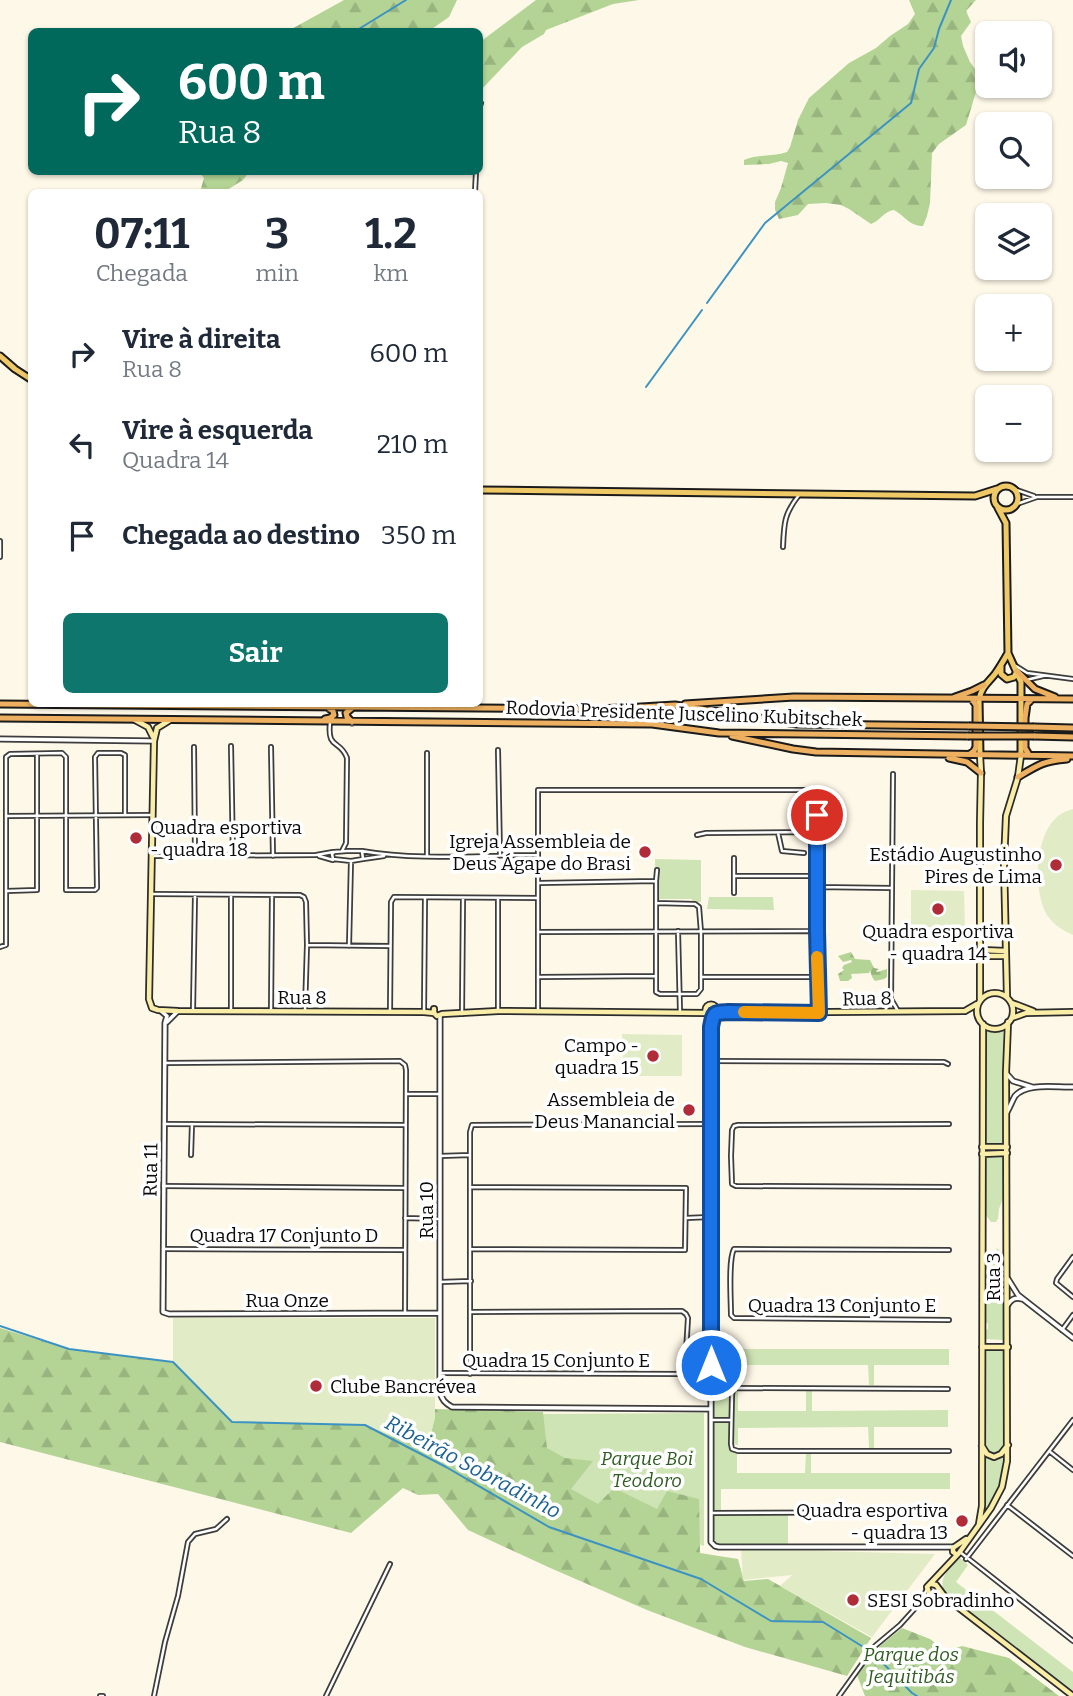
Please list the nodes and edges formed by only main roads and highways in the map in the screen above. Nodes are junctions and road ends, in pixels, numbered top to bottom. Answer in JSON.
{"nodes":[{"id":1,"x":0,"y":356,"type":"edge"},
{"id":2,"x":28,"y":377,"type":"edge"},
{"id":3,"x":998,"y":489,"type":"junction"},
{"id":4,"x":483,"y":490,"type":"edge"},
{"id":5,"x":975,"y":496,"type":"junction"},
{"id":6,"x":1014,"y":506,"type":"junction"},
{"id":7,"x":997,"y":507,"type":"junction"},
{"id":8,"x":1006,"y":523,"type":"junction"},
{"id":9,"x":1009,"y":653,"type":"junction"},
{"id":10,"x":1000,"y":666,"type":"junction"},
{"id":11,"x":1017,"y":671,"type":"junction"},
{"id":12,"x":1023,"y":681,"type":"junction"},
{"id":13,"x":984,"y":685,"type":"junction"},
{"id":14,"x":948,"y":699,"type":"junction"},
{"id":15,"x":971,"y":699,"type":"junction"},
{"id":16,"x":979,"y":699,"type":"junction"},
{"id":17,"x":987,"y":699,"type":"junction"},
{"id":18,"x":1021,"y":699,"type":"junction"},
{"id":19,"x":1032,"y":699,"type":"junction"},
{"id":20,"x":1071,"y":699,"type":"edge"},
{"id":21,"x":1,"y":703,"type":"edge"},
{"id":22,"x":28,"y":703,"type":"edge"},
{"id":23,"x":675,"y":705,"type":"junction"},
{"id":24,"x":979,"y":706,"type":"junction"},
{"id":25,"x":328,"y":707,"type":"edge"},
{"id":26,"x":353,"y":707,"type":"joint"},
{"id":27,"x":0,"y":718,"type":"edge"},
{"id":28,"x":134,"y":720,"type":"junction"},
{"id":29,"x":170,"y":720,"type":"junction"},
{"id":30,"x":318,"y":720,"type":"junction"},
{"id":31,"x":352,"y":722,"type":"junction"},
{"id":32,"x":1073,"y":728,"type":"edge"},
{"id":33,"x":719,"y":733,"type":"junction"},
{"id":34,"x":1073,"y":737,"type":"edge"},
{"id":35,"x":153,"y":741,"type":"junction"},
{"id":36,"x":907,"y":754,"type":"junction"},
{"id":37,"x":970,"y":754,"type":"junction"},
{"id":38,"x":979,"y":755,"type":"junction"},
{"id":39,"x":1021,"y":755,"type":"junction"},
{"id":40,"x":1030,"y":755,"type":"junction"},
{"id":41,"x":1073,"y":757,"type":"edge"},
{"id":42,"x":981,"y":773,"type":"junction"},
{"id":43,"x":1018,"y":777,"type":"junction"},
{"id":44,"x":981,"y":953,"type":"junction"},
{"id":45,"x":1006,"y":954,"type":"junction"},
{"id":46,"x":1007,"y":997,"type":"junction"},
{"id":47,"x":979,"y":1002,"type":"junction"},
{"id":48,"x":1011,"y":1003,"type":"junction"},
{"id":49,"x":965,"y":1010,"type":"junction"},
{"id":50,"x":1038,"y":1012,"type":"junction"},
{"id":51,"x":1073,"y":1012,"type":"edge"},
{"id":52,"x":978,"y":1019,"type":"junction"},
{"id":53,"x":1010,"y":1020,"type":"junction"},
{"id":54,"x":983,"y":1024,"type":"junction"},
{"id":55,"x":982,"y":1147,"type":"junction"},
{"id":56,"x":1007,"y":1150,"type":"junction"},
{"id":57,"x":982,"y":1154,"type":"junction"},
{"id":58,"x":1008,"y":1347,"type":"junction"},
{"id":59,"x":982,"y":1348,"type":"junction"},
{"id":60,"x":982,"y":1445,"type":"junction"},
{"id":61,"x":1008,"y":1445,"type":"junction"},
{"id":62,"x":982,"y":1506,"type":"junction"},
{"id":63,"x":991,"y":1508,"type":"junction"},
{"id":64,"x":979,"y":1526,"type":"junction"},
{"id":65,"x":932,"y":1587,"type":"junction"},
{"id":66,"x":945,"y":1597,"type":"junction"},
{"id":67,"x":1073,"y":1696,"type":"edge"}],
"edges":[{"from":1,"to":2,"type":"main road"},
{"from":3,"to":5,"type":"main road"},
{"from":3,"to":6,"type":"main road"},
{"from":3,"to":7,"type":"main road"},
{"from":4,"to":5,"type":"main road"},
{"from":5,"to":7,"type":"main road"},
{"from":6,"to":7,"type":"main road"},
{"from":6,"to":8,"type":"main road"},
{"from":7,"to":8,"type":"main road"},
{"from":8,"to":9,"type":"main road"},
{"from":9,"to":10,"type":"main road"},
{"from":9,"to":11,"type":"main road"},
{"from":10,"to":11,"type":"main road"},
{"from":10,"to":13,"type":"main road"},
{"from":11,"to":12,"type":"highway"},
{"from":12,"to":18,"type":"main road"},
{"from":12,"to":20,"type":"highway"},
{"from":13,"to":14,"type":"highway"},
{"from":13,"to":16,"type":"main road"},
{"from":14,"to":15,"type":"highway"},
{"from":14,"to":23,"type":"highway"},
{"from":15,"to":16,"type":"highway"},
{"from":15,"to":37,"type":"highway"},
{"from":16,"to":17,"type":"highway"},
{"from":16,"to":24,"type":"main road"},
{"from":17,"to":18,"type":"highway"},
{"from":17,"to":24,"type":"highway"},
{"from":18,"to":19,"type":"highway"},
{"from":18,"to":39,"type":"main road"},
{"from":19,"to":20,"type":"highway"},
{"from":19,"to":40,"type":"highway"},
{"from":21,"to":22,"type":"highway","name":"Rodovia Presidente Juscelino Kubitschek"},
{"from":23,"to":26,"type":"highway","name":"Rodovia Presidente Juscelino Kubitschek"},
{"from":23,"to":32,"type":"highway","name":"Rodovia Presidente Juscelino Kubitschek","bridge":true},
{"from":24,"to":38,"type":"main road"},
{"from":25,"to":30,"type":"highway"},
{"from":26,"to":31,"type":"highway"},
{"from":27,"to":28,"type":"highway","name":"Rodovia Presidente Juscelino Kubitschek"},
{"from":28,"to":29,"type":"highway","name":"Rodovia Presidente Juscelino Kubitschek"},
{"from":28,"to":35,"type":"main road"},
{"from":29,"to":30,"type":"highway","name":"Rodovia Presidente Juscelino Kubitschek"},
{"from":29,"to":35,"type":"main road"},
{"from":30,"to":31,"type":"highway","name":"Rodovia Presidente Juscelino Kubitschek"},
{"from":31,"to":33,"type":"highway","name":"Rodovia Presidente Juscelino Kubitschek"},
{"from":33,"to":34,"type":"highway","name":"Rodovia Presidente Juscelino Kubitschek","bridge":true},
{"from":33,"to":36,"type":"highway"},
{"from":35,"to":49,"type":"main road","name":"Rua 8"},
{"from":36,"to":37,"type":"highway"},
{"from":36,"to":42,"type":"highway"},
{"from":37,"to":38,"type":"highway"},
{"from":38,"to":39,"type":"highway"},
{"from":38,"to":42,"type":"main road"},
{"from":39,"to":40,"type":"highway"},
{"from":39,"to":43,"type":"main road"},
{"from":40,"to":41,"type":"highway"},
{"from":41,"to":43,"type":"highway"},
{"from":42,"to":44,"type":"main road"},
{"from":43,"to":45,"type":"main road"},
{"from":44,"to":45,"type":"main road"},
{"from":44,"to":47,"type":"main road"},
{"from":45,"to":46,"type":"main road"},
{"from":46,"to":47,"type":"main road"},
{"from":46,"to":48,"type":"main road"},
{"from":47,"to":49,"type":"main road","name":"Rua 8"},
{"from":47,"to":52,"type":"main road"},
{"from":48,"to":50,"type":"main road"},
{"from":48,"to":53,"type":"main road"},
{"from":49,"to":52,"type":"main road"},
{"from":50,"to":51,"type":"main road"},
{"from":50,"to":53,"type":"main road"},
{"from":52,"to":54,"type":"main road"},
{"from":53,"to":54,"type":"main road"},
{"from":53,"to":56,"type":"main road","name":"Rua 3"},
{"from":54,"to":55,"type":"main road","name":"Rua 3"},
{"from":55,"to":56,"type":"main road"},
{"from":55,"to":57,"type":"main road","name":"Rua 3"},
{"from":56,"to":57,"type":"main road"},
{"from":56,"to":58,"type":"main road","name":"Rua 3"},
{"from":57,"to":59,"type":"main road","name":"Rua 3"},
{"from":58,"to":59,"type":"main road"},
{"from":58,"to":61,"type":"main road","name":"Rua 3"},
{"from":59,"to":60,"type":"main road","name":"Rua 3"},
{"from":60,"to":61,"type":"main road"},
{"from":60,"to":62,"type":"main road","name":"Rua 3"},
{"from":61,"to":63,"type":"main road","name":"Rua 3"},
{"from":62,"to":63,"type":"main road"},
{"from":62,"to":64,"type":"main road","name":"Rua 3"},
{"from":63,"to":64,"type":"main road","name":"Rua 3"},
{"from":64,"to":65,"type":"main road","name":"Rua 3"},
{"from":65,"to":66,"type":"main road"},
{"from":65,"to":66,"type":"main road"},
{"from":66,"to":67,"type":"main road"}]}
